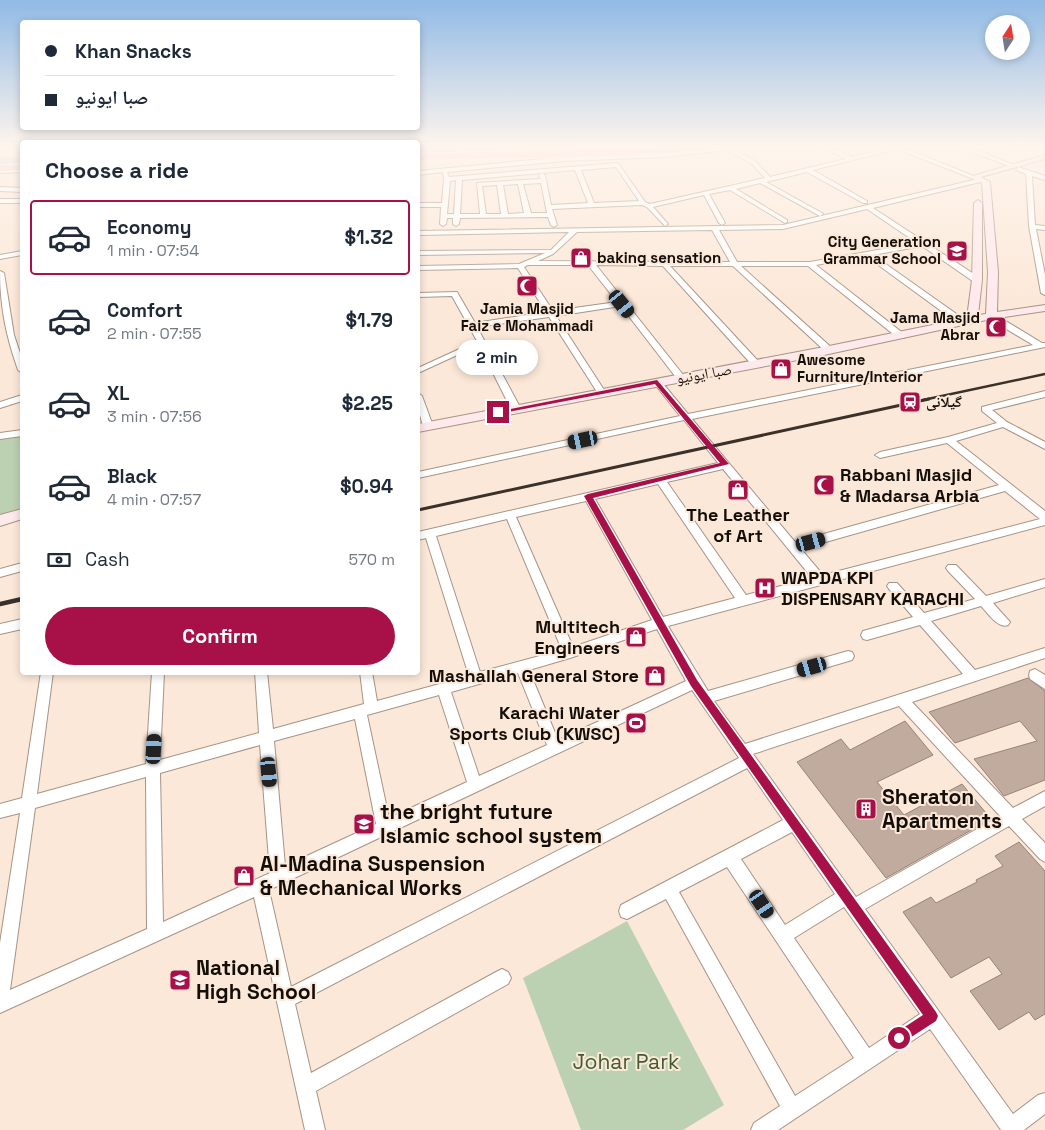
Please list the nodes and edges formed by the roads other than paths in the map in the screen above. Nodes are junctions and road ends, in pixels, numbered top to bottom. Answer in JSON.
{"nodes":[{"id":1,"x":446,"y":200,"type":"edge"},
{"id":2,"x":458,"y":200,"type":"edge"},
{"id":3,"x":481,"y":200,"type":"edge"},
{"id":4,"x":503,"y":200,"type":"edge"},
{"id":5,"x":524,"y":200,"type":"edge"},
{"id":6,"x":548,"y":200,"type":"edge"},
{"id":7,"x":590,"y":200,"type":"edge"},
{"id":8,"x":642,"y":200,"type":"edge"},
{"id":9,"x":669,"y":200,"type":"edge"},
{"id":10,"x":708,"y":200,"type":"edge"},
{"id":11,"x":750,"y":200,"type":"edge"},
{"id":12,"x":794,"y":200,"type":"edge"},
{"id":13,"x":858,"y":200,"type":"edge"},
{"id":14,"x":890,"y":200,"type":"edge"},
{"id":15,"x":983,"y":200,"type":"edge"},
{"id":16,"x":984,"y":200,"type":"edge"},
{"id":17,"x":1030,"y":200,"type":"edge"},
{"id":18,"x":0,"y":201,"type":"edge"},
{"id":19,"x":20,"y":201,"type":"edge"},
{"id":20,"x":446,"y":205,"type":"junction"},
{"id":21,"x":592,"y":205,"type":"junction"},
{"id":22,"x":646,"y":205,"type":"junction"},
{"id":23,"x":867,"y":205,"type":"junction"},
{"id":24,"x":420,"y":206,"type":"edge"},
{"id":25,"x":549,"y":207,"type":"junction"},
{"id":26,"x":820,"y":214,"type":"junction"},
{"id":27,"x":445,"y":216,"type":"junction"},
{"id":28,"x":457,"y":216,"type":"junction"},
{"id":29,"x":483,"y":216,"type":"junction"},
{"id":30,"x":505,"y":216,"type":"junction"},
{"id":31,"x":528,"y":216,"type":"junction"},
{"id":32,"x":551,"y":216,"type":"junction"},
{"id":33,"x":785,"y":221,"type":"junction"},
{"id":34,"x":665,"y":224,"type":"junction"},
{"id":35,"x":554,"y":225,"type":"junction"},
{"id":36,"x":719,"y":226,"type":"junction"},
{"id":37,"x":1032,"y":226,"type":"junction"},
{"id":38,"x":420,"y":227,"type":"edge"},
{"id":39,"x":1045,"y":228,"type":"edge"},
{"id":40,"x":442,"y":230,"type":"junction"},
{"id":41,"x":456,"y":230,"type":"junction"},
{"id":42,"x":576,"y":230,"type":"junction"},
{"id":43,"x":420,"y":233,"type":"edge"},
{"id":44,"x":923,"y":244,"type":"junction"},
{"id":45,"x":20,"y":247,"type":"edge"},
{"id":46,"x":0,"y":250,"type":"edge"},
{"id":47,"x":554,"y":251,"type":"junction"},
{"id":48,"x":20,"y":253,"type":"edge"},
{"id":49,"x":420,"y":253,"type":"edge"},
{"id":50,"x":867,"y":254,"type":"junction"},
{"id":51,"x":0,"y":256,"type":"edge"},
{"id":52,"x":524,"y":264,"type":"junction"},
{"id":53,"x":591,"y":264,"type":"junction"},
{"id":54,"x":735,"y":264,"type":"junction"},
{"id":55,"x":810,"y":264,"type":"junction"},
{"id":56,"x":666,"y":265,"type":"junction"},
{"id":57,"x":420,"y":268,"type":"edge"},
{"id":58,"x":0,"y":273,"type":"edge"},
{"id":59,"x":977,"y":280,"type":"junction"},
{"id":60,"x":1045,"y":293,"type":"edge"},
{"id":61,"x":420,"y":295,"type":"edge"},
{"id":62,"x":622,"y":304,"type":"junction"},
{"id":63,"x":1045,"y":308,"type":"edge"},
{"id":64,"x":550,"y":315,"type":"junction"},
{"id":65,"x":991,"y":316,"type":"junction"},
{"id":66,"x":967,"y":321,"type":"junction"},
{"id":67,"x":474,"y":325,"type":"junction"},
{"id":68,"x":901,"y":336,"type":"junction"},
{"id":69,"x":480,"y":342,"type":"junction"},
{"id":70,"x":1043,"y":345,"type":"edge"},
{"id":71,"x":829,"y":350,"type":"junction"},
{"id":72,"x":20,"y":364,"type":"edge"},
{"id":73,"x":756,"y":364,"type":"junction"},
{"id":74,"x":420,"y":370,"type":"edge"},
{"id":75,"x":681,"y":378,"type":"junction"},
{"id":76,"x":657,"y":382,"type":"junction"},
{"id":77,"x":602,"y":393,"type":"junction"},
{"id":78,"x":1045,"y":394,"type":"edge"},
{"id":79,"x":20,"y":399,"type":"edge"},
{"id":80,"x":0,"y":405,"type":"edge"},
{"id":81,"x":420,"y":408,"type":"edge"},
{"id":82,"x":516,"y":409,"type":"junction"},
{"id":83,"x":687,"y":418,"type":"junction"},
{"id":84,"x":1004,"y":424,"type":"junction"},
{"id":85,"x":423,"y":427,"type":"edge"},
{"id":86,"x":20,"y":433,"type":"edge"},
{"id":87,"x":0,"y":436,"type":"edge"},
{"id":88,"x":949,"y":440,"type":"junction"},
{"id":89,"x":1045,"y":446,"type":"edge"},
{"id":90,"x":880,"y":455,"type":"dead end"},
{"id":91,"x":725,"y":464,"type":"junction"},
{"id":92,"x":420,"y":475,"type":"edge"},
{"id":93,"x":661,"y":480,"type":"junction"},
{"id":94,"x":1006,"y":487,"type":"junction"},
{"id":95,"x":588,"y":496,"type":"junction"},
{"id":96,"x":20,"y":515,"type":"edge"},
{"id":97,"x":510,"y":515,"type":"junction"},
{"id":98,"x":1045,"y":519,"type":"edge"},
{"id":99,"x":0,"y":521,"type":"edge"},
{"id":100,"x":424,"y":535,"type":"edge"},
{"id":101,"x":793,"y":547,"type":"junction"},
{"id":102,"x":20,"y":568,"type":"edge"},
{"id":103,"x":952,"y":568,"type":"dead end"},
{"id":104,"x":0,"y":573,"type":"edge"},
{"id":105,"x":820,"y":580,"type":"junction"},
{"id":106,"x":1045,"y":583,"type":"edge"},
{"id":107,"x":893,"y":586,"type":"dead end"},
{"id":108,"x":744,"y":601,"type":"junction"},
{"id":109,"x":983,"y":601,"type":"junction"},
{"id":110,"x":922,"y":619,"type":"junction"},
{"id":111,"x":1004,"y":622,"type":"dead end"},
{"id":112,"x":659,"y":623,"type":"junction"},
{"id":113,"x":20,"y":624,"type":"edge"},
{"id":114,"x":0,"y":629,"type":"edge"},
{"id":115,"x":867,"y":635,"type":"dead end"},
{"id":116,"x":570,"y":653,"type":"junction"},
{"id":117,"x":1045,"y":653,"type":"edge"},
{"id":118,"x":848,"y":656,"type":"dead end"},
{"id":119,"x":521,"y":666,"type":"junction"},
{"id":120,"x":47,"y":675,"type":"edge"},
{"id":121,"x":158,"y":675,"type":"edge"},
{"id":122,"x":261,"y":675,"type":"edge"},
{"id":123,"x":366,"y":675,"type":"edge"},
{"id":124,"x":972,"y":676,"type":"junction"},
{"id":125,"x":476,"y":679,"type":"junction"},
{"id":126,"x":694,"y":683,"type":"junction"},
{"id":127,"x":443,"y":688,"type":"junction"},
{"id":128,"x":705,"y":698,"type":"junction"},
{"id":129,"x":901,"y":699,"type":"junction"},
{"id":130,"x":366,"y":710,"type":"junction"},
{"id":131,"x":266,"y":737,"type":"junction"},
{"id":132,"x":555,"y":748,"type":"junction"},
{"id":133,"x":746,"y":756,"type":"junction"},
{"id":134,"x":153,"y":769,"type":"junction"},
{"id":135,"x":475,"y":786,"type":"junction"},
{"id":136,"x":1045,"y":798,"type":"edge"},
{"id":137,"x":28,"y":803,"type":"junction"},
{"id":138,"x":0,"y":811,"type":"edge"},
{"id":139,"x":1011,"y":818,"type":"junction"},
{"id":140,"x":794,"y":823,"type":"junction"},
{"id":141,"x":384,"y":828,"type":"junction"},
{"id":142,"x":1045,"y":854,"type":"edge"},
{"id":143,"x":730,"y":857,"type":"junction"},
{"id":144,"x":278,"y":877,"type":"junction"},
{"id":145,"x":260,"y":886,"type":"junction"},
{"id":146,"x":669,"y":889,"type":"junction"},
{"id":147,"x":850,"y":902,"type":"junction"},
{"id":148,"x":627,"y":911,"type":"dead end"},
{"id":149,"x":155,"y":934,"type":"junction"},
{"id":150,"x":783,"y":935,"type":"junction"},
{"id":151,"x":502,"y":978,"type":"dead end"},
{"id":152,"x":285,"y":1000,"type":"junction"},
{"id":153,"x":0,"y":1002,"type":"edge"},
{"id":154,"x":932,"y":1016,"type":"junction"},
{"id":155,"x":866,"y":1060,"type":"junction"},
{"id":156,"x":305,"y":1086,"type":"junction"},
{"id":157,"x":1045,"y":1102,"type":"edge"},
{"id":158,"x":792,"y":1109,"type":"junction"},
{"id":159,"x":1012,"y":1129,"type":"edge"},
{"id":160,"x":315,"y":1130,"type":"edge"},
{"id":161,"x":761,"y":1130,"type":"edge"}],
"edges":[{"from":1,"to":20,"type":"street"},
{"from":2,"to":28,"type":"street"},
{"from":3,"to":29,"type":"street"},
{"from":4,"to":30,"type":"street"},
{"from":5,"to":31,"type":"street"},
{"from":6,"to":25,"type":"street"},
{"from":7,"to":21,"type":"street"},
{"from":8,"to":22,"type":"street"},
{"from":9,"to":22,"type":"street"},
{"from":10,"to":36,"type":"street"},
{"from":11,"to":33,"type":"street"},
{"from":12,"to":26,"type":"street"},
{"from":13,"to":23,"type":"street"},
{"from":14,"to":23,"type":"street"},
{"from":15,"to":59,"type":"main road"},
{"from":16,"to":65,"type":"main road"},
{"from":17,"to":37,"type":"street"},
{"from":18,"to":19,"type":"street"},
{"from":20,"to":24,"type":"street"},
{"from":20,"to":27,"type":"street"},
{"from":21,"to":22,"type":"street"},
{"from":21,"to":25,"type":"street"},
{"from":22,"to":34,"type":"street"},
{"from":23,"to":26,"type":"street"},
{"from":23,"to":36,"type":"street"},
{"from":23,"to":44,"type":"street"},
{"from":25,"to":32,"type":"street"},
{"from":26,"to":33,"type":"street"},
{"from":27,"to":28,"type":"street"},
{"from":27,"to":40,"type":"street"},
{"from":28,"to":29,"type":"street"},
{"from":28,"to":41,"type":"street"},
{"from":29,"to":30,"type":"street"},
{"from":30,"to":31,"type":"street"},
{"from":31,"to":32,"type":"street"},
{"from":32,"to":35,"type":"street"},
{"from":33,"to":36,"type":"street"},
{"from":34,"to":35,"type":"street"},
{"from":34,"to":36,"type":"street"},
{"from":35,"to":41,"type":"street"},
{"from":36,"to":42,"type":"street"},
{"from":36,"to":54,"type":"street"},
{"from":37,"to":39,"type":"street"},
{"from":37,"to":60,"type":"street"},
{"from":38,"to":40,"type":"street"},
{"from":40,"to":41,"type":"street"},
{"from":40,"to":43,"type":"street"},
{"from":41,"to":42,"type":"street"},
{"from":42,"to":47,"type":"street"},
{"from":44,"to":50,"type":"street"},
{"from":44,"to":59,"type":"street"},
{"from":45,"to":46,"type":"street"},
{"from":47,"to":49,"type":"street"},
{"from":47,"to":52,"type":"street"},
{"from":48,"to":51,"type":"street"},
{"from":50,"to":55,"type":"street"},
{"from":50,"to":66,"type":"street"},
{"from":52,"to":53,"type":"street"},
{"from":52,"to":57,"type":"street"},
{"from":52,"to":64,"type":"street"},
{"from":53,"to":56,"type":"street"},
{"from":53,"to":62,"type":"street"},
{"from":54,"to":55,"type":"street"},
{"from":54,"to":56,"type":"street"},
{"from":54,"to":71,"type":"street"},
{"from":55,"to":68,"type":"street"},
{"from":56,"to":73,"type":"street"},
{"from":58,"to":72,"type":"street"},
{"from":59,"to":66,"type":"main road"},
{"from":61,"to":67,"type":"street"},
{"from":62,"to":64,"type":"street"},
{"from":62,"to":75,"type":"street"},
{"from":63,"to":65,"type":"main road","name":"صبا ایونیو"},
{"from":64,"to":67,"type":"street"},
{"from":64,"to":77,"type":"street"},
{"from":65,"to":66,"type":"main road","name":"صبا ایونیو"},
{"from":65,"to":70,"type":"street"},
{"from":66,"to":68,"type":"main road","name":"صبا ایونیو"},
{"from":67,"to":69,"type":"street"},
{"from":68,"to":71,"type":"main road","name":"صبا ایونیو"},
{"from":69,"to":74,"type":"street"},
{"from":69,"to":82,"type":"street"},
{"from":70,"to":83,"type":"street"},
{"from":71,"to":73,"type":"main road","name":"صبا ایونیو"},
{"from":73,"to":75,"type":"main road","name":"صبا ایونیو"},
{"from":75,"to":76,"type":"main road","name":"صبا ایونیو"},
{"from":76,"to":77,"type":"main road","name":"صبا ایونیو"},
{"from":76,"to":83,"type":"street"},
{"from":77,"to":82,"type":"main road","name":"صبا ایونیو"},
{"from":78,"to":84,"type":"street"},
{"from":79,"to":80,"type":"street"},
{"from":81,"to":85,"type":"street"},
{"from":82,"to":85,"type":"main road","name":"صبا ایونیو"},
{"from":83,"to":91,"type":"street"},
{"from":83,"to":92,"type":"street"},
{"from":84,"to":88,"type":"street"},
{"from":84,"to":89,"type":"street"},
{"from":86,"to":87,"type":"street"},
{"from":88,"to":90,"type":"street"},
{"from":88,"to":94,"type":"street"},
{"from":91,"to":93,"type":"street"},
{"from":91,"to":101,"type":"street"},
{"from":93,"to":95,"type":"street"},
{"from":93,"to":108,"type":"street"},
{"from":94,"to":98,"type":"street"},
{"from":94,"to":101,"type":"street"},
{"from":95,"to":97,"type":"street"},
{"from":95,"to":112,"type":"street"},
{"from":96,"to":99,"type":"main road"},
{"from":97,"to":100,"type":"street"},
{"from":97,"to":116,"type":"street"},
{"from":98,"to":105,"type":"street"},
{"from":100,"to":125,"type":"street"},
{"from":101,"to":105,"type":"street"},
{"from":102,"to":104,"type":"street"},
{"from":103,"to":109,"type":"street"},
{"from":105,"to":108,"type":"street"},
{"from":106,"to":109,"type":"street"},
{"from":107,"to":110,"type":"street"},
{"from":108,"to":112,"type":"street"},
{"from":109,"to":110,"type":"street"},
{"from":109,"to":111,"type":"street"},
{"from":110,"to":115,"type":"street"},
{"from":110,"to":124,"type":"street"},
{"from":112,"to":116,"type":"street"},
{"from":112,"to":126,"type":"street"},
{"from":113,"to":114,"type":"street"},
{"from":116,"to":119,"type":"street"},
{"from":117,"to":124,"type":"street"},
{"from":118,"to":128,"type":"street"},
{"from":119,"to":125,"type":"street"},
{"from":119,"to":132,"type":"street"},
{"from":120,"to":137,"type":"street"},
{"from":121,"to":134,"type":"street"},
{"from":122,"to":131,"type":"street"},
{"from":123,"to":130,"type":"street"},
{"from":124,"to":129,"type":"street"},
{"from":125,"to":127,"type":"street"},
{"from":126,"to":128,"type":"street"},
{"from":126,"to":132,"type":"street"},
{"from":127,"to":130,"type":"street"},
{"from":127,"to":135,"type":"street"},
{"from":128,"to":133,"type":"street"},
{"from":129,"to":133,"type":"street"},
{"from":129,"to":139,"type":"street"},
{"from":130,"to":131,"type":"street"},
{"from":130,"to":141,"type":"street"},
{"from":131,"to":134,"type":"street"},
{"from":131,"to":144,"type":"street"},
{"from":132,"to":135,"type":"street"},
{"from":133,"to":140,"type":"street"},
{"from":133,"to":152,"type":"street"},
{"from":134,"to":137,"type":"street"},
{"from":134,"to":149,"type":"street"},
{"from":135,"to":141,"type":"street"},
{"from":136,"to":139,"type":"street"},
{"from":137,"to":138,"type":"street"},
{"from":137,"to":153,"type":"street"},
{"from":139,"to":142,"type":"street"},
{"from":139,"to":147,"type":"street"},
{"from":140,"to":143,"type":"street"},
{"from":140,"to":147,"type":"street"},
{"from":141,"to":144,"type":"street"},
{"from":143,"to":146,"type":"street"},
{"from":143,"to":150,"type":"street"},
{"from":144,"to":145,"type":"street"},
{"from":145,"to":149,"type":"street"},
{"from":145,"to":152,"type":"street"},
{"from":146,"to":148,"type":"street"},
{"from":146,"to":158,"type":"street"},
{"from":147,"to":150,"type":"street"},
{"from":147,"to":154,"type":"street"},
{"from":149,"to":153,"type":"street"},
{"from":150,"to":155,"type":"street"},
{"from":151,"to":156,"type":"street"},
{"from":152,"to":156,"type":"street"},
{"from":154,"to":155,"type":"street"},
{"from":154,"to":159,"type":"street"},
{"from":155,"to":158,"type":"street"},
{"from":156,"to":160,"type":"street"},
{"from":157,"to":159,"type":"street"},
{"from":158,"to":161,"type":"street"}]}
